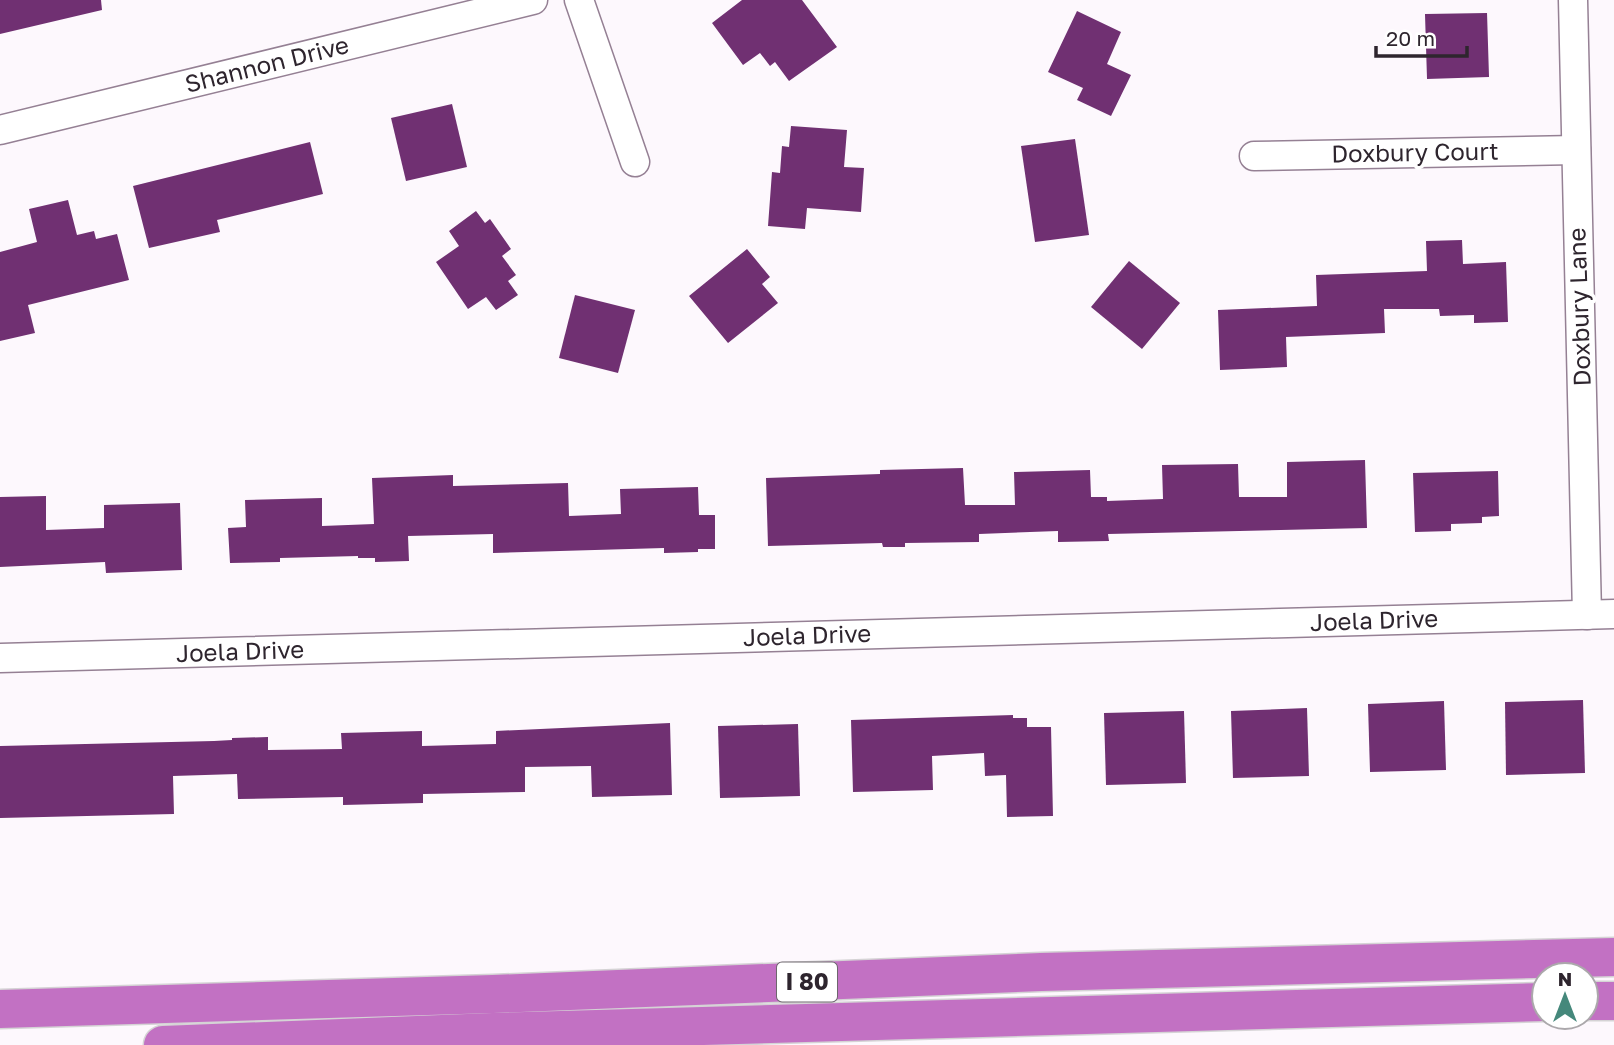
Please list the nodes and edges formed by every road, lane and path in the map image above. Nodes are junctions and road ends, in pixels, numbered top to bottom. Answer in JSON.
{"nodes":[{"id":1,"x":533,"y":0,"type":"edge"},
{"id":2,"x":579,"y":0,"type":"edge"},
{"id":3,"x":1573,"y":0,"type":"edge"},
{"id":4,"x":0,"y":130,"type":"edge"},
{"id":5,"x":1576,"y":149,"type":"junction"},
{"id":6,"x":1254,"y":156,"type":"dead end"},
{"id":7,"x":635,"y":162,"type":"dead end"},
{"id":8,"x":1601,"y":614,"type":"edge"},
{"id":9,"x":0,"y":658,"type":"edge"},
{"id":10,"x":1614,"y":957,"type":"edge"},
{"id":11,"x":1530,"y":1003,"type":"edge"},
{"id":12,"x":0,"y":1009,"type":"edge"},
{"id":13,"x":163,"y":1045,"type":"edge"}],
"edges":[{"from":1,"to":4,"type":"street","name":"Shannon Drive"},
{"from":2,"to":7,"type":"street"},
{"from":3,"to":5,"type":"street","name":"Doxbury Lane"},
{"from":5,"to":6,"type":"street","name":"Doxbury Court"},
{"from":5,"to":8,"type":"street","name":"Doxbury Lane"},
{"from":8,"to":9,"type":"street","name":"Joela Drive"},
{"from":10,"to":12,"type":"highway","number":"I 80"},
{"from":11,"to":13,"type":"highway","number":"I 80"}]}
